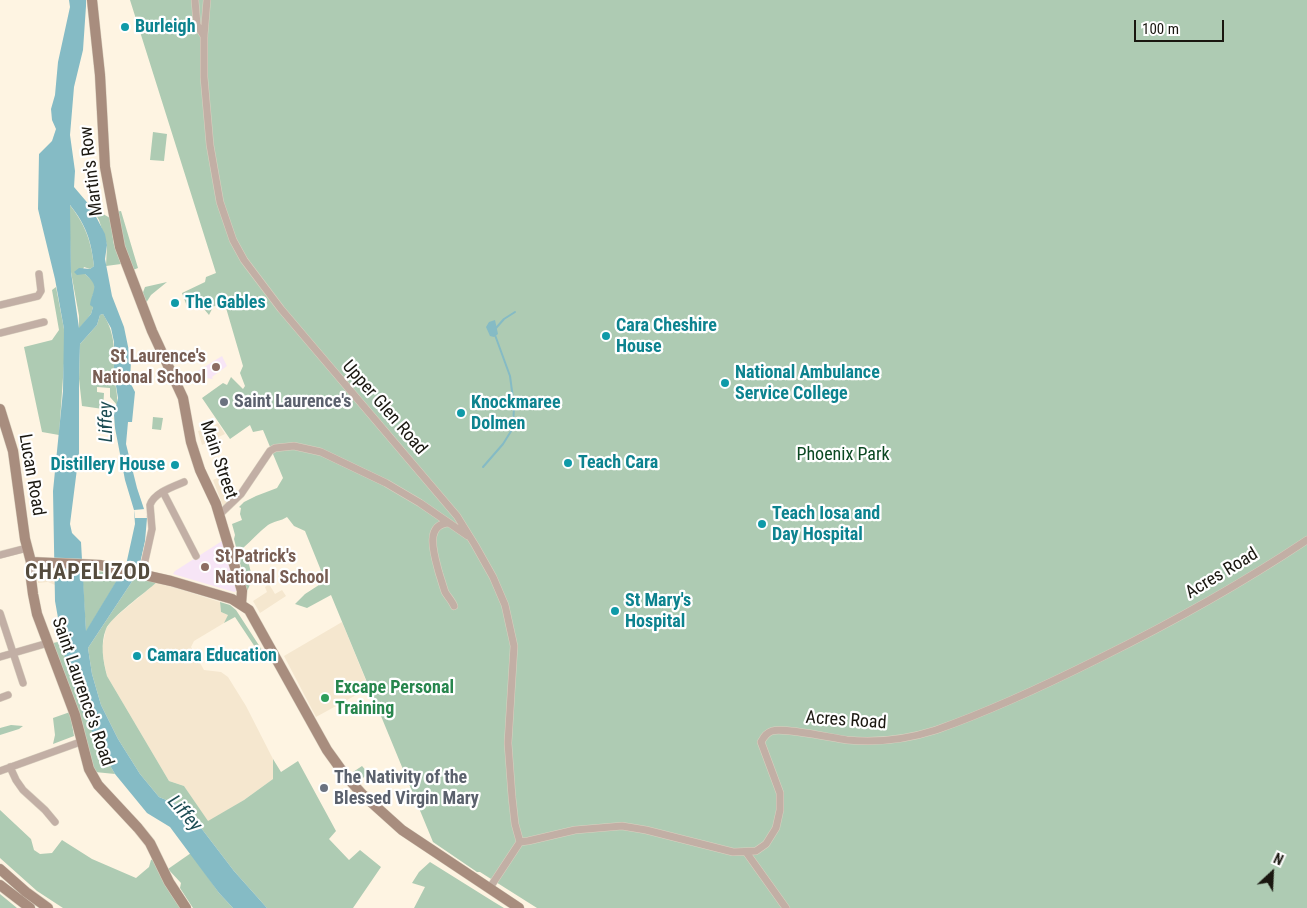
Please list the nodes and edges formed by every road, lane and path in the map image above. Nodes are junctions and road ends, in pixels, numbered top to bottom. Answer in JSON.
{"nodes":[{"id":1,"x":92,"y":0,"type":"edge"},
{"id":2,"x":195,"y":0,"type":"edge"},
{"id":3,"x":207,"y":0,"type":"edge"},
{"id":4,"x":204,"y":36,"type":"junction"},
{"id":5,"x":39,"y":274,"type":"dead end"},
{"id":6,"x":0,"y":305,"type":"edge"},
{"id":7,"x":44,"y":322,"type":"dead end"},
{"id":8,"x":152,"y":331,"type":"joint"},
{"id":9,"x":0,"y":333,"type":"edge"},
{"id":10,"x":0,"y":409,"type":"edge"},
{"id":11,"x":184,"y":482,"type":"dead end"},
{"id":12,"x":163,"y":492,"type":"junction"},
{"id":13,"x":219,"y":515,"type":"junction"},
{"id":14,"x":449,"y":523,"type":"junction"},
{"id":15,"x":470,"y":537,"type":"junction"},
{"id":16,"x":1307,"y":540,"type":"edge"},
{"id":17,"x":27,"y":548,"type":"junction"},
{"id":18,"x":0,"y":555,"type":"edge"},
{"id":19,"x":196,"y":556,"type":"dead end"},
{"id":20,"x":31,"y":562,"type":"junction"},
{"id":21,"x":140,"y":574,"type":"junction"},
{"id":22,"x":241,"y":604,"type":"junction"},
{"id":23,"x":454,"y":606,"type":"dead end"},
{"id":24,"x":0,"y":613,"type":"edge"},
{"id":25,"x":48,"y":642,"type":"junction"},
{"id":26,"x":13,"y":653,"type":"junction"},
{"id":27,"x":0,"y":657,"type":"edge"},
{"id":28,"x":23,"y":683,"type":"dead end"},
{"id":29,"x":8,"y":695,"type":"dead end"},
{"id":30,"x":0,"y":698,"type":"edge"},
{"id":31,"x":83,"y":741,"type":"junction"},
{"id":32,"x":10,"y":767,"type":"junction"},
{"id":33,"x":0,"y":771,"type":"edge"},
{"id":34,"x":55,"y":822,"type":"dead end"},
{"id":35,"x":520,"y":842,"type":"junction"},
{"id":36,"x":746,"y":852,"type":"junction"},
{"id":37,"x":0,"y":869,"type":"edge"},
{"id":38,"x":0,"y":885,"type":"edge"},
{"id":39,"x":489,"y":889,"type":"junction"},
{"id":40,"x":30,"y":908,"type":"edge"},
{"id":41,"x":48,"y":908,"type":"edge"},
{"id":42,"x":186,"y":908,"type":"edge"},
{"id":43,"x":519,"y":908,"type":"edge"},
{"id":44,"x":786,"y":908,"type":"edge"}],
"edges":[{"from":1,"to":8,"type":"street","name":"Martin's Row"},
{"from":2,"to":4,"type":"street"},
{"from":3,"to":4,"type":"street","name":"Upper Glen Road"},
{"from":4,"to":15,"type":"street","name":"Upper Glen Road"},
{"from":5,"to":6,"type":"street"},
{"from":7,"to":9,"type":"street"},
{"from":8,"to":13,"type":"street","name":"Main Street"},
{"from":10,"to":17,"type":"street","name":"Lucan Road"},
{"from":11,"to":12,"type":"street"},
{"from":12,"to":19,"type":"street"},
{"from":12,"to":21,"type":"street"},
{"from":13,"to":14,"type":"street"},
{"from":13,"to":22,"type":"street","name":"Main Street"},
{"from":14,"to":15,"type":"street"},
{"from":14,"to":23,"type":"street"},
{"from":15,"to":35,"type":"street","name":"Upper Glen Road"},
{"from":16,"to":36,"type":"street","name":"Acres Road"},
{"from":17,"to":18,"type":"street"},
{"from":17,"to":20,"type":"street","name":"Saint Laurence's Road"},
{"from":20,"to":21,"type":"street"},
{"from":20,"to":25,"type":"street","name":"Saint Laurence's Road"},
{"from":21,"to":22,"type":"street"},
{"from":22,"to":39,"type":"street"},
{"from":24,"to":26,"type":"street"},
{"from":25,"to":26,"type":"street"},
{"from":25,"to":31,"type":"street","name":"Saint Laurence's Road"},
{"from":26,"to":27,"type":"street"},
{"from":26,"to":28,"type":"street"},
{"from":29,"to":30,"type":"street"},
{"from":31,"to":32,"type":"street"},
{"from":31,"to":42,"type":"street","name":"Saint Laurence's Road"},
{"from":32,"to":33,"type":"street"},
{"from":32,"to":34,"type":"street"},
{"from":35,"to":36,"type":"street"},
{"from":35,"to":39,"type":"street"},
{"from":36,"to":44,"type":"street"},
{"from":37,"to":41,"type":"street"},
{"from":38,"to":40,"type":"street"},
{"from":39,"to":43,"type":"street"}]}
